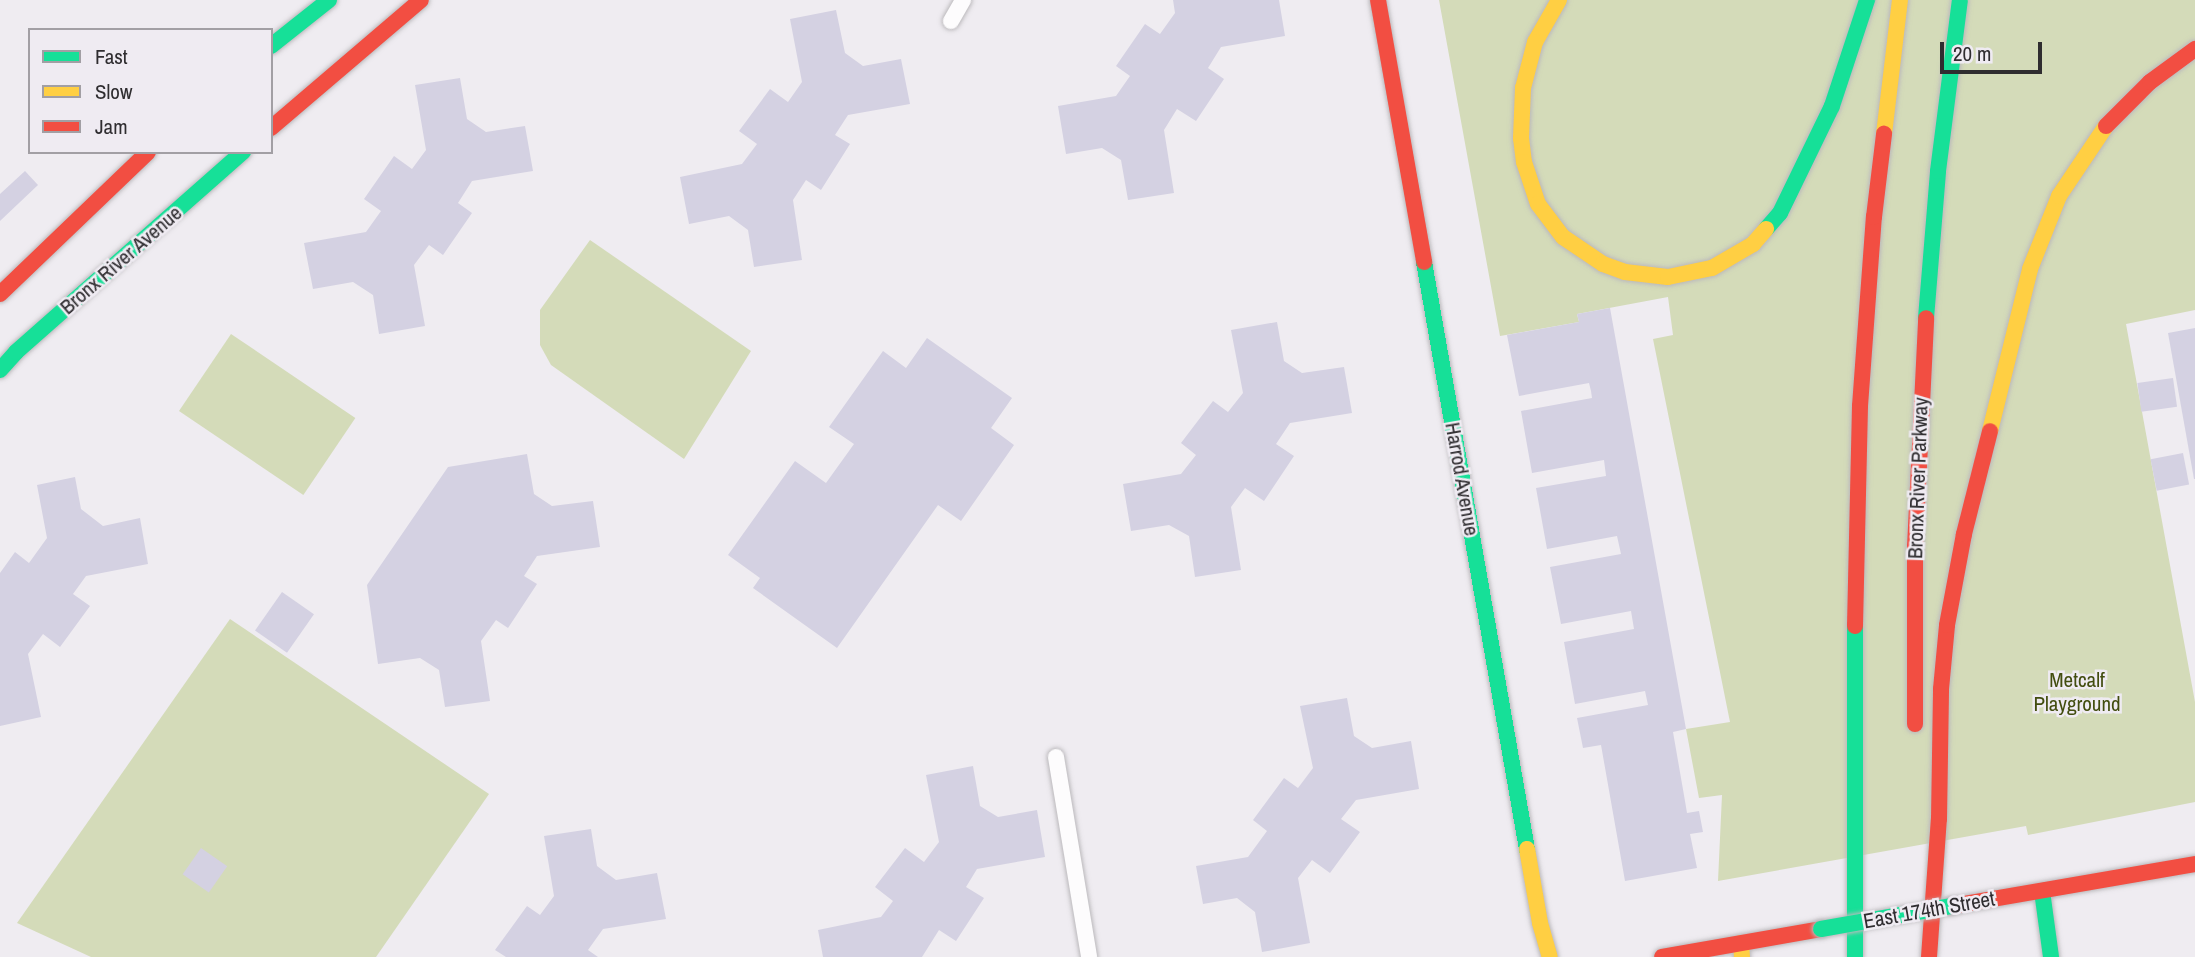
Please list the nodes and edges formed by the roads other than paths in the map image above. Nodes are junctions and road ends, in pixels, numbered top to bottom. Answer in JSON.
{"nodes":[{"id":1,"x":329,"y":0,"type":"edge"},
{"id":2,"x":421,"y":0,"type":"edge"},
{"id":3,"x":963,"y":0,"type":"edge"},
{"id":4,"x":1378,"y":0,"type":"edge"},
{"id":5,"x":1559,"y":0,"type":"edge"},
{"id":6,"x":1867,"y":0,"type":"edge"},
{"id":7,"x":1900,"y":0,"type":"edge"},
{"id":8,"x":1960,"y":0,"type":"edge"},
{"id":9,"x":951,"y":21,"type":"dead end"},
{"id":10,"x":273,"y":44,"type":"edge"},
{"id":11,"x":2195,"y":49,"type":"edge"},
{"id":12,"x":273,"y":126,"type":"edge"},
{"id":13,"x":146,"y":154,"type":"edge"},
{"id":14,"x":241,"y":154,"type":"edge"},
{"id":15,"x":0,"y":295,"type":"edge"},
{"id":16,"x":0,"y":370,"type":"edge"},
{"id":17,"x":1915,"y":739,"type":"dead end"},
{"id":18,"x":1056,"y":757,"type":"dead end"},
{"id":19,"x":2195,"y":864,"type":"edge"},
{"id":20,"x":1918,"y":888,"type":"dead end"},
{"id":21,"x":2042,"y":891,"type":"junction"},
{"id":22,"x":1742,"y":950,"type":"edge"},
{"id":23,"x":1089,"y":957,"type":"edge"},
{"id":24,"x":1550,"y":957,"type":"edge"},
{"id":25,"x":1662,"y":957,"type":"edge"},
{"id":26,"x":1855,"y":957,"type":"edge"},
{"id":27,"x":1920,"y":957,"type":"edge"},
{"id":28,"x":1929,"y":957,"type":"edge"},
{"id":29,"x":2051,"y":957,"type":"edge"}],
"edges":[{"from":1,"to":10,"type":"main road"},
{"from":2,"to":12,"type":"main road"},
{"from":3,"to":9,"type":"lane"},
{"from":4,"to":24,"type":"main road","name":"Harrod Avenue"},
{"from":5,"to":6,"type":"main road"},
{"from":7,"to":26,"type":"main road"},
{"from":8,"to":17,"type":"main road","name":"Bronx River Parkway"},
{"from":11,"to":28,"type":"main road"},
{"from":13,"to":15,"type":"main road"},
{"from":14,"to":16,"type":"main road","name":"Bronx River Avenue"},
{"from":18,"to":23,"type":"lane"},
{"from":19,"to":21,"type":"main road","name":"East 174th Street"},
{"from":20,"to":27,"type":"main road"},
{"from":21,"to":22,"type":"main road","name":"East 174th Street","bridge":true},
{"from":21,"to":29,"type":"main road"},
{"from":22,"to":25,"type":"main road","name":"East 174th Street"}]}
